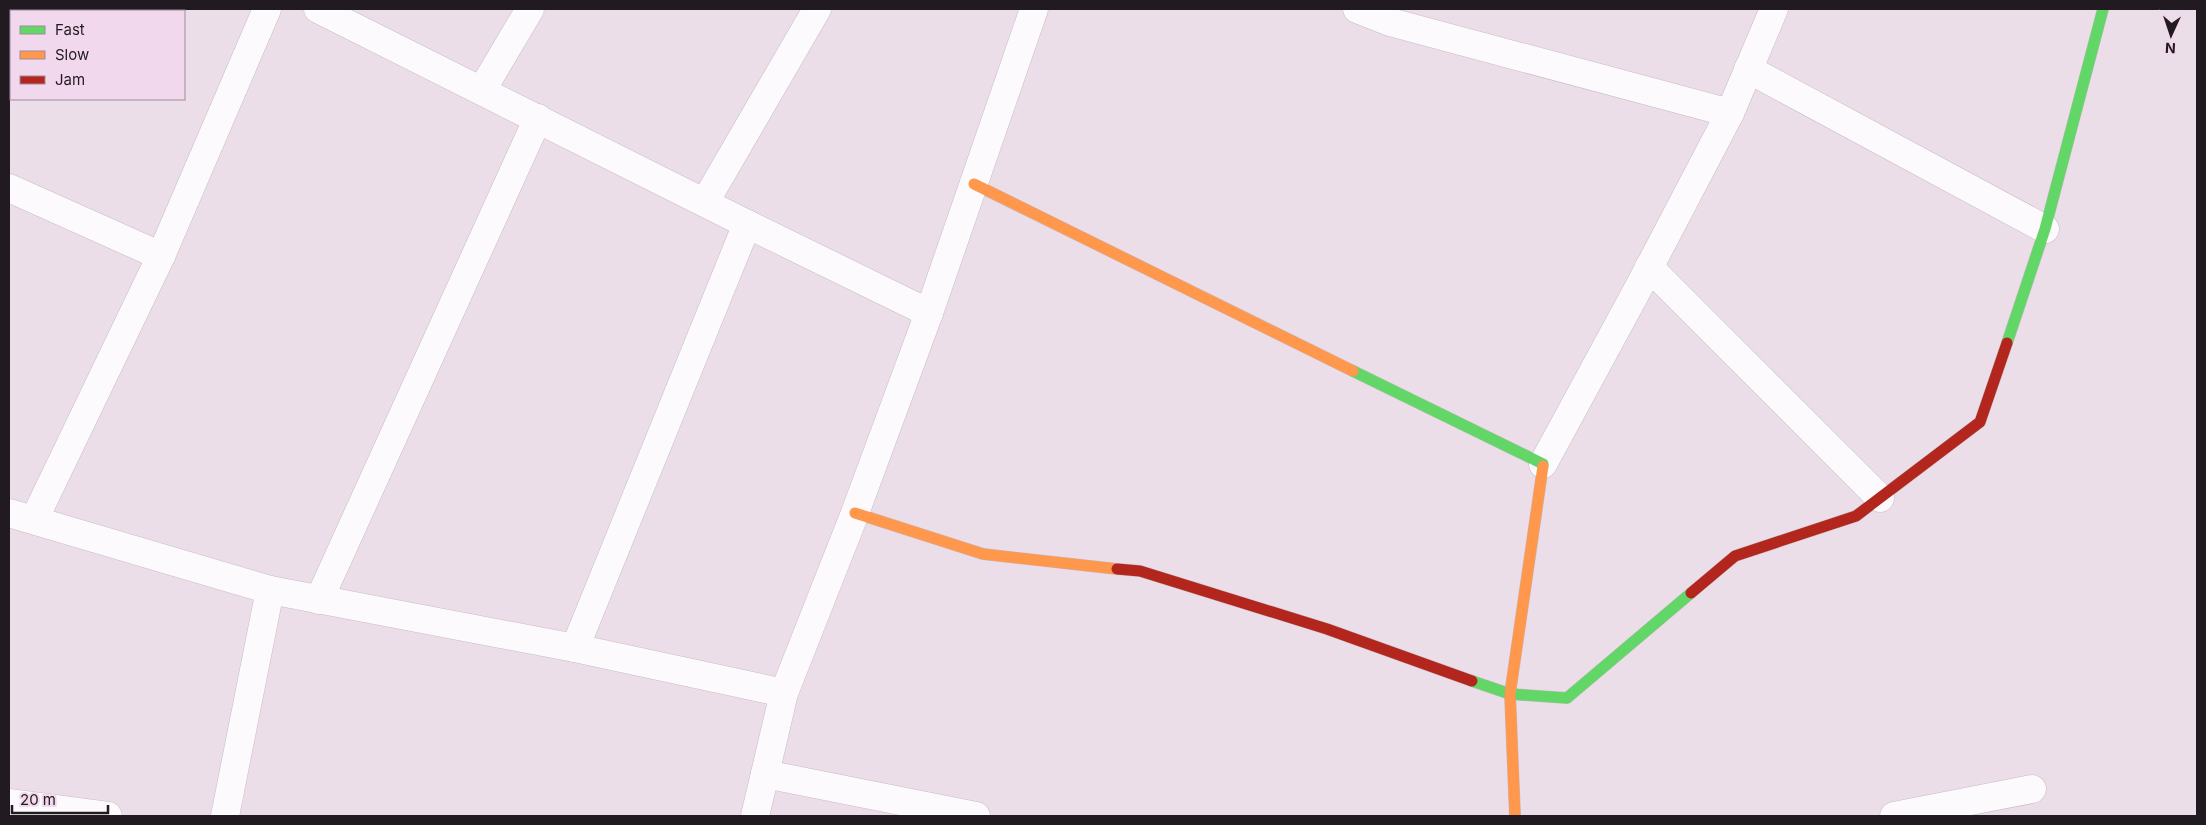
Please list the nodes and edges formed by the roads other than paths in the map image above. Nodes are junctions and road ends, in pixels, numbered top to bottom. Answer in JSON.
{"nodes":[{"id":1,"x":267,"y":9,"type":"edge"},
{"id":2,"x":318,"y":9,"type":"edge"},
{"id":3,"x":530,"y":9,"type":"edge"},
{"id":4,"x":817,"y":9,"type":"edge"},
{"id":5,"x":1034,"y":9,"type":"edge"},
{"id":6,"x":1357,"y":9,"type":"edge"},
{"id":7,"x":1774,"y":9,"type":"edge"},
{"id":8,"x":2103,"y":9,"type":"edge"},
{"id":9,"x":1748,"y":70,"type":"junction"},
{"id":10,"x":482,"y":90,"type":"junction"},
{"id":11,"x":1730,"y":113,"type":"junction"},
{"id":12,"x":538,"y":118,"type":"junction"},
{"id":13,"x":974,"y":184,"type":"junction"},
{"id":14,"x":9,"y":188,"type":"edge"},
{"id":15,"x":705,"y":202,"type":"junction"},
{"id":16,"x":746,"y":224,"type":"junction"},
{"id":17,"x":2044,"y":229,"type":"junction"},
{"id":18,"x":161,"y":256,"type":"junction"},
{"id":19,"x":1649,"y":267,"type":"junction"},
{"id":20,"x":929,"y":313,"type":"junction"},
{"id":21,"x":1543,"y":464,"type":"junction"},
{"id":22,"x":1880,"y":498,"type":"junction"},
{"id":23,"x":855,"y":513,"type":"junction"},
{"id":24,"x":21,"y":517,"type":"edge"},
{"id":25,"x":270,"y":590,"type":"junction"},
{"id":26,"x":319,"y":600,"type":"junction"},
{"id":27,"x":575,"y":648,"type":"junction"},
{"id":28,"x":784,"y":693,"type":"junction"},
{"id":29,"x":1510,"y":694,"type":"junction"},
{"id":30,"x":765,"y":774,"type":"junction"},
{"id":31,"x":2032,"y":789,"type":"dead end"},
{"id":32,"x":9,"y":803,"type":"edge"},
{"id":33,"x":108,"y":816,"type":"edge"},
{"id":34,"x":226,"y":816,"type":"edge"},
{"id":35,"x":755,"y":816,"type":"edge"},
{"id":36,"x":976,"y":816,"type":"edge"},
{"id":37,"x":1515,"y":816,"type":"edge"},
{"id":38,"x":1894,"y":816,"type":"edge"}],
"edges":[{"from":1,"to":18,"type":"street"},
{"from":2,"to":10,"type":"street"},
{"from":3,"to":10,"type":"street"},
{"from":4,"to":15,"type":"street"},
{"from":5,"to":13,"type":"street"},
{"from":6,"to":11,"type":"street"},
{"from":7,"to":9,"type":"street"},
{"from":8,"to":17,"type":"street"},
{"from":9,"to":11,"type":"street"},
{"from":9,"to":17,"type":"street"},
{"from":10,"to":12,"type":"street"},
{"from":11,"to":19,"type":"street"},
{"from":12,"to":15,"type":"street"},
{"from":12,"to":26,"type":"street"},
{"from":13,"to":20,"type":"street"},
{"from":13,"to":21,"type":"street"},
{"from":14,"to":18,"type":"street"},
{"from":15,"to":16,"type":"street"},
{"from":16,"to":20,"type":"street"},
{"from":16,"to":27,"type":"street"},
{"from":17,"to":22,"type":"street"},
{"from":18,"to":24,"type":"street"},
{"from":19,"to":21,"type":"street"},
{"from":19,"to":22,"type":"street"},
{"from":20,"to":23,"type":"street"},
{"from":21,"to":29,"type":"street"},
{"from":22,"to":29,"type":"street"},
{"from":23,"to":28,"type":"street"},
{"from":23,"to":29,"type":"street"},
{"from":24,"to":25,"type":"street"},
{"from":25,"to":26,"type":"street"},
{"from":25,"to":34,"type":"street"},
{"from":26,"to":27,"type":"street"},
{"from":27,"to":28,"type":"street"},
{"from":28,"to":30,"type":"street"},
{"from":29,"to":37,"type":"street"},
{"from":30,"to":35,"type":"street"},
{"from":30,"to":36,"type":"street"},
{"from":31,"to":38,"type":"street"},
{"from":32,"to":33,"type":"street"}]}
